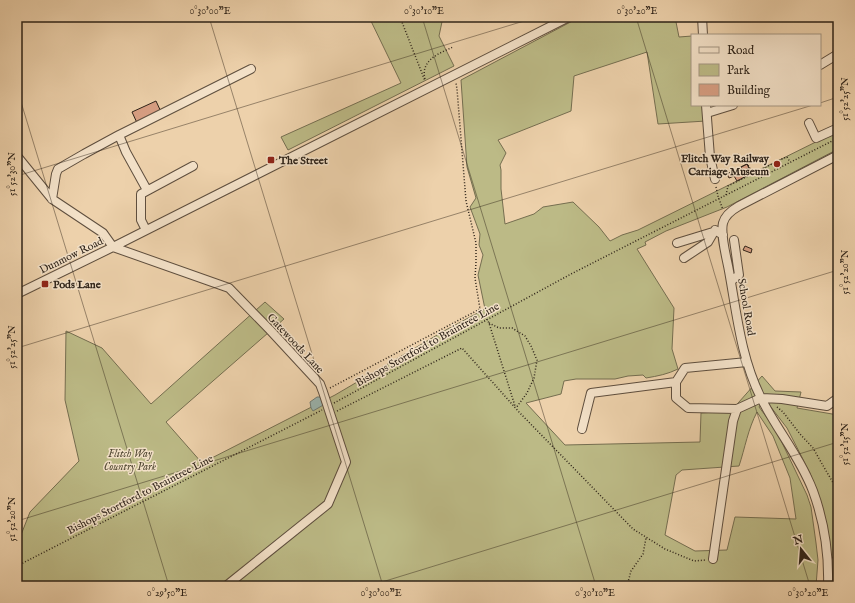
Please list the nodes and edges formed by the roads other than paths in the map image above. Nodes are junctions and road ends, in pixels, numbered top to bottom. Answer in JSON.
{"nodes":[{"id":1,"x":569,"y":17,"type":"edge"},
{"id":2,"x":702,"y":17,"type":"edge"},
{"id":3,"x":703,"y":34,"type":"edge"},
{"id":4,"x":838,"y":54,"type":"edge"},
{"id":5,"x":821,"y":64,"type":"edge"},
{"id":6,"x":251,"y":69,"type":"dead end"},
{"id":7,"x":726,"y":106,"type":"edge"},
{"id":8,"x":707,"y":109,"type":"edge"},
{"id":9,"x":809,"y":123,"type":"dead end"},
{"id":10,"x":838,"y":128,"type":"edge"},
{"id":11,"x":119,"y":135,"type":"junction"},
{"id":12,"x":838,"y":155,"type":"edge"},
{"id":13,"x":17,"y":156,"type":"edge"},
{"id":14,"x":193,"y":166,"type":"dead end"},
{"id":15,"x":715,"y":179,"type":"road end"},
{"id":16,"x":148,"y":190,"type":"junction"},
{"id":17,"x":52,"y":199,"type":"junction"},
{"id":18,"x":146,"y":230,"type":"junction"},
{"id":19,"x":713,"y":232,"type":"junction"},
{"id":20,"x":723,"y":235,"type":"junction"},
{"id":21,"x":734,"y":240,"type":"dead end"},
{"id":22,"x":677,"y":243,"type":"dead end"},
{"id":23,"x":113,"y":247,"type":"junction"},
{"id":24,"x":684,"y":258,"type":"dead end"},
{"id":25,"x":731,"y":281,"type":"junction"},
{"id":26,"x":17,"y":294,"type":"edge"},
{"id":27,"x":747,"y":362,"type":"junction"},
{"id":28,"x":676,"y":382,"type":"junction"},
{"id":29,"x":765,"y":398,"type":"junction"},
{"id":30,"x":838,"y":398,"type":"edge"},
{"id":31,"x":737,"y":409,"type":"junction"},
{"id":32,"x":582,"y":429,"type":"dead end"},
{"id":33,"x":713,"y":559,"type":"road end"},
{"id":34,"x":226,"y":586,"type":"edge"},
{"id":35,"x":828,"y":586,"type":"edge"}],
"edges":[{"from":1,"to":18,"type":"street"},
{"from":2,"to":3,"type":"street"},
{"from":4,"to":5,"type":"street"},
{"from":6,"to":11,"type":"street"},
{"from":7,"to":8,"type":"street"},
{"from":8,"to":15,"type":"street"},
{"from":9,"to":10,"type":"street"},
{"from":11,"to":16,"type":"street"},
{"from":11,"to":17,"type":"street"},
{"from":12,"to":20,"type":"street","name":"School Road"},
{"from":13,"to":17,"type":"street"},
{"from":14,"to":16,"type":"street"},
{"from":16,"to":18,"type":"street"},
{"from":17,"to":23,"type":"street"},
{"from":18,"to":23,"type":"street"},
{"from":19,"to":20,"type":"street"},
{"from":19,"to":22,"type":"street"},
{"from":19,"to":24,"type":"street"},
{"from":20,"to":25,"type":"street","name":"School Road"},
{"from":21,"to":25,"type":"street"},
{"from":23,"to":26,"type":"street","name":"Dunmow Road"},
{"from":23,"to":34,"type":"street","name":"Gatewoods Lane"},
{"from":25,"to":27,"type":"street","name":"School Road"},
{"from":27,"to":28,"type":"street"},
{"from":27,"to":29,"type":"street","name":"School Road"},
{"from":28,"to":31,"type":"street"},
{"from":28,"to":32,"type":"street"},
{"from":29,"to":30,"type":"street"},
{"from":29,"to":31,"type":"street"},
{"from":29,"to":35,"type":"street","name":"School Road"},
{"from":31,"to":33,"type":"street"}]}
